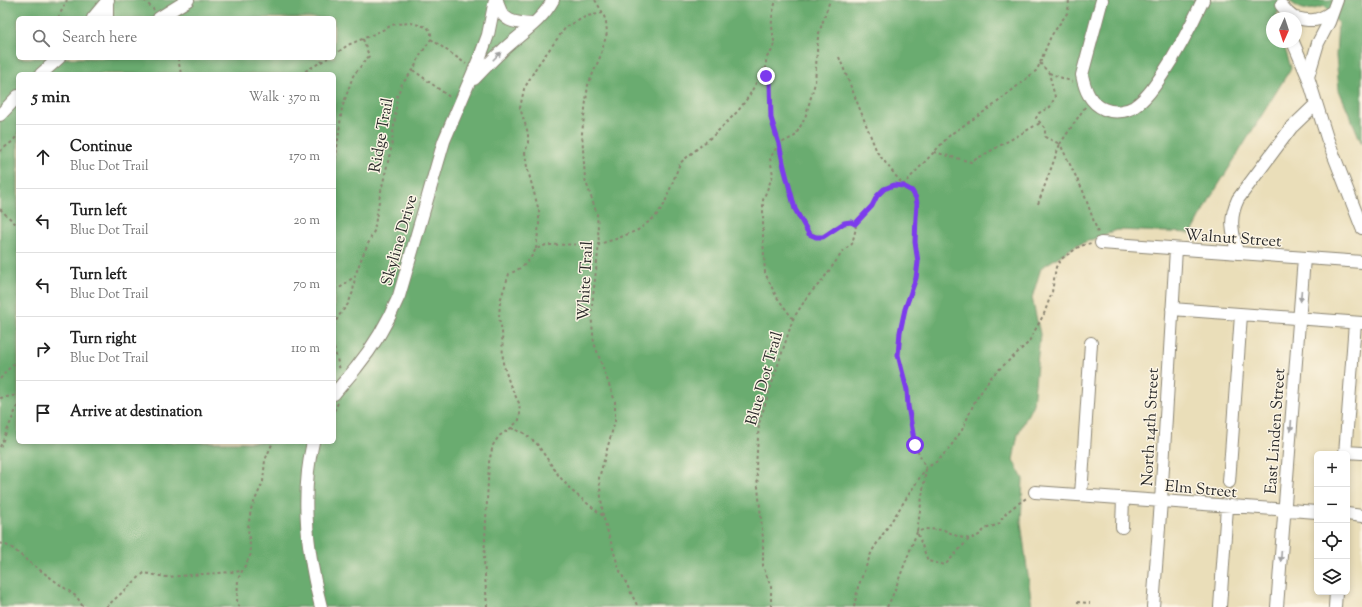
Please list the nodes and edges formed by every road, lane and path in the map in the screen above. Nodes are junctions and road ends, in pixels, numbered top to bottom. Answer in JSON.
{"nodes":[{"id":1,"x":67,"y":0,"type":"edge"},
{"id":2,"x":188,"y":0,"type":"edge"},
{"id":3,"x":496,"y":0,"type":"edge"},
{"id":4,"x":553,"y":0,"type":"edge"},
{"id":5,"x":595,"y":0,"type":"edge"},
{"id":6,"x":776,"y":0,"type":"edge"},
{"id":7,"x":830,"y":0,"type":"edge"},
{"id":8,"x":1068,"y":0,"type":"edge"},
{"id":9,"x":1102,"y":0,"type":"edge"},
{"id":10,"x":1203,"y":0,"type":"edge"},
{"id":11,"x":108,"y":1,"type":"edge"},
{"id":12,"x":1281,"y":2,"type":"edge"},
{"id":13,"x":1335,"y":5,"type":"edge"},
{"id":14,"x":1284,"y":12,"type":"edge"},
{"id":15,"x":1287,"y":12,"type":"edge"},
{"id":16,"x":603,"y":13,"type":"junction"},
{"id":17,"x":59,"y":16,"type":"edge"},
{"id":18,"x":95,"y":16,"type":"edge"},
{"id":19,"x":107,"y":16,"type":"edge"},
{"id":20,"x":162,"y":16,"type":"edge"},
{"id":21,"x":1302,"y":19,"type":"edge"},
{"id":22,"x":533,"y":24,"type":"junction"},
{"id":23,"x":363,"y":39,"type":"junction"},
{"id":24,"x":431,"y":39,"type":"junction"},
{"id":25,"x":1295,"y":48,"type":"edge"},
{"id":26,"x":336,"y":54,"type":"edge"},
{"id":27,"x":839,"y":57,"type":"dead end"},
{"id":28,"x":57,"y":60,"type":"edge"},
{"id":29,"x":178,"y":60,"type":"edge"},
{"id":30,"x":324,"y":60,"type":"edge"},
{"id":31,"x":1040,"y":63,"type":"junction"},
{"id":32,"x":765,"y":67,"type":"junction"},
{"id":33,"x":413,"y":70,"type":"junction"},
{"id":34,"x":475,"y":70,"type":"junction"},
{"id":35,"x":43,"y":72,"type":"edge"},
{"id":36,"x":181,"y":72,"type":"edge"},
{"id":37,"x":304,"y":72,"type":"edge"},
{"id":38,"x":1050,"y":73,"type":"junction"},
{"id":39,"x":1308,"y":77,"type":"junction"},
{"id":40,"x":470,"y":83,"type":"junction"},
{"id":41,"x":1084,"y":86,"type":"junction"},
{"id":42,"x":16,"y":98,"type":"edge"},
{"id":43,"x":1090,"y":98,"type":"junction"},
{"id":44,"x":460,"y":104,"type":"junction"},
{"id":45,"x":1316,"y":104,"type":"junction"},
{"id":46,"x":0,"y":115,"type":"edge"},
{"id":47,"x":1040,"y":123,"type":"junction"},
{"id":48,"x":16,"y":137,"type":"edge"},
{"id":49,"x":779,"y":144,"type":"junction"},
{"id":50,"x":1060,"y":144,"type":"junction"},
{"id":51,"x":0,"y":152,"type":"edge"},
{"id":52,"x":934,"y":152,"type":"junction"},
{"id":53,"x":336,"y":155,"type":"edge"},
{"id":54,"x":903,"y":186,"type":"junction"},
{"id":55,"x":1038,"y":204,"type":"dead end"},
{"id":56,"x":0,"y":209,"type":"edge"},
{"id":57,"x":16,"y":224,"type":"edge"},
{"id":58,"x":855,"y":224,"type":"junction"},
{"id":59,"x":1362,"y":228,"type":"edge"},
{"id":60,"x":1101,"y":243,"type":"junction"},
{"id":61,"x":599,"y":244,"type":"junction"},
{"id":62,"x":1176,"y":248,"type":"junction"},
{"id":63,"x":536,"y":249,"type":"junction"},
{"id":64,"x":1238,"y":253,"type":"junction"},
{"id":65,"x":1304,"y":258,"type":"junction"},
{"id":66,"x":1362,"y":262,"type":"edge"},
{"id":67,"x":355,"y":276,"type":"junction"},
{"id":68,"x":336,"y":289,"type":"edge"},
{"id":69,"x":1172,"y":309,"type":"junction"},
{"id":70,"x":1241,"y":315,"type":"junction"},
{"id":71,"x":792,"y":319,"type":"junction"},
{"id":72,"x":1299,"y":319,"type":"junction"},
{"id":73,"x":336,"y":322,"type":"edge"},
{"id":74,"x":1358,"y":323,"type":"edge"},
{"id":75,"x":1091,"y":343,"type":"dead end"},
{"id":76,"x":336,"y":354,"type":"edge"},
{"id":77,"x":16,"y":363,"type":"edge"},
{"id":78,"x":0,"y":379,"type":"edge"},
{"id":79,"x":342,"y":383,"type":"junction"},
{"id":80,"x":16,"y":395,"type":"edge"},
{"id":81,"x":337,"y":397,"type":"edge"},
{"id":82,"x":0,"y":398,"type":"edge"},
{"id":83,"x":16,"y":410,"type":"edge"},
{"id":84,"x":511,"y":428,"type":"junction"},
{"id":85,"x":272,"y":444,"type":"edge"},
{"id":86,"x":313,"y":444,"type":"edge"},
{"id":87,"x":0,"y":447,"type":"edge"},
{"id":88,"x":1345,"y":451,"type":"edge"},
{"id":89,"x":1350,"y":453,"type":"edge"},
{"id":90,"x":1362,"y":453,"type":"edge"},
{"id":91,"x":926,"y":468,"type":"junction"},
{"id":92,"x":1229,"y":482,"type":"dead end"},
{"id":93,"x":1035,"y":492,"type":"joint"},
{"id":94,"x":1081,"y":496,"type":"junction"},
{"id":95,"x":1124,"y":498,"type":"junction"},
{"id":96,"x":1161,"y":501,"type":"junction"},
{"id":97,"x":1227,"y":506,"type":"junction"},
{"id":98,"x":1284,"y":510,"type":"junction"},
{"id":99,"x":1314,"y":512,"type":"edge"},
{"id":100,"x":1350,"y":514,"type":"edge"},
{"id":101,"x":603,"y":516,"type":"junction"},
{"id":102,"x":1362,"y":516,"type":"edge"},
{"id":103,"x":1122,"y":527,"type":"dead end"},
{"id":104,"x":917,"y":532,"type":"junction"},
{"id":105,"x":970,"y":538,"type":"junction"},
{"id":106,"x":0,"y":543,"type":"edge"},
{"id":107,"x":243,"y":571,"type":"junction"},
{"id":108,"x":1336,"y":595,"type":"edge"},
{"id":109,"x":1077,"y":602,"type":"dead end"},
{"id":110,"x":1090,"y":603,"type":"dead end"},
{"id":111,"x":84,"y":607,"type":"edge"},
{"id":112,"x":106,"y":607,"type":"edge"},
{"id":113,"x":240,"y":607,"type":"edge"},
{"id":114,"x":321,"y":607,"type":"edge"},
{"id":115,"x":487,"y":607,"type":"edge"},
{"id":116,"x":638,"y":607,"type":"edge"},
{"id":117,"x":771,"y":607,"type":"edge"},
{"id":118,"x":854,"y":607,"type":"edge"},
{"id":119,"x":887,"y":607,"type":"edge"},
{"id":120,"x":1153,"y":607,"type":"edge"},
{"id":121,"x":1220,"y":607,"type":"edge"},
{"id":122,"x":1277,"y":607,"type":"edge"},
{"id":123,"x":1335,"y":607,"type":"edge"}],
"edges":[{"from":1,"to":17,"type":"path"},
{"from":2,"to":20,"type":"street"},
{"from":3,"to":22,"type":"street","name":"Skyline Drive"},
{"from":3,"to":34,"type":"street","name":"Skyline Drive"},
{"from":4,"to":22,"type":"street","name":"Skyline Drive"},
{"from":5,"to":16,"type":"path","name":"White Trail"},
{"from":6,"to":32,"type":"path"},
{"from":7,"to":49,"type":"path"},
{"from":8,"to":31,"type":"path"},
{"from":9,"to":41,"type":"street"},
{"from":10,"to":43,"type":"street"},
{"from":11,"to":18,"type":"street"},
{"from":11,"to":19,"type":"street"},
{"from":12,"to":14,"type":"street"},
{"from":12,"to":15,"type":"street"},
{"from":13,"to":21,"type":"street"},
{"from":13,"to":39,"type":"street"},
{"from":16,"to":61,"type":"path","name":"White Trail"},
{"from":16,"to":63,"type":"path"},
{"from":40,"to":22,"type":"street","name":"Skyline Drive","one_way":true},
{"from":23,"to":24,"type":"path"},
{"from":23,"to":26,"type":"path"},
{"from":23,"to":53,"type":"path"},
{"from":24,"to":33,"type":"path","name":"Ridge Trail"},
{"from":24,"to":34,"type":"path"},
{"from":25,"to":39,"type":"street"},
{"from":27,"to":54,"type":"path"},
{"from":28,"to":35,"type":"street"},
{"from":29,"to":36,"type":"path"},
{"from":30,"to":37,"type":"path"},
{"from":31,"to":38,"type":"path"},
{"from":31,"to":52,"type":"path"},
{"from":32,"to":49,"type":"path"},
{"from":32,"to":61,"type":"path"},
{"from":33,"to":44,"type":"path"},
{"from":33,"to":67,"type":"path","name":"Ridge Trail"},
{"from":34,"to":40,"type":"street","name":"Skyline Drive"},
{"from":38,"to":41,"type":"path"},
{"from":38,"to":47,"type":"path"},
{"from":39,"to":45,"type":"street"},
{"from":40,"to":44,"type":"street","name":"Skyline Drive"},
{"from":41,"to":43,"type":"street"},
{"from":42,"to":46,"type":"street"},
{"from":43,"to":50,"type":"path"},
{"from":44,"to":79,"type":"street","name":"Skyline Drive"},
{"from":45,"to":59,"type":"street"},
{"from":45,"to":64,"type":"street"},
{"from":47,"to":50,"type":"path"},
{"from":47,"to":52,"type":"path"},
{"from":48,"to":51,"type":"path"},
{"from":49,"to":58,"type":"path"},
{"from":49,"to":71,"type":"path"},
{"from":50,"to":55,"type":"path"},
{"from":50,"to":60,"type":"path"},
{"from":52,"to":54,"type":"path"},
{"from":54,"to":58,"type":"path"},
{"from":54,"to":91,"type":"path"},
{"from":56,"to":57,"type":"path"},
{"from":58,"to":71,"type":"path","name":"Blue Dot Trail"},
{"from":60,"to":62,"type":"street","name":"Walnut Street"},
{"from":60,"to":91,"type":"path"},
{"from":61,"to":63,"type":"path"},
{"from":61,"to":101,"type":"path","name":"White Trail"},
{"from":62,"to":64,"type":"street","name":"Walnut Street"},
{"from":62,"to":69,"type":"street","name":"North 14th Street"},
{"from":63,"to":84,"type":"path"},
{"from":64,"to":65,"type":"street","name":"Walnut Street"},
{"from":65,"to":66,"type":"street","name":"Walnut Street"},
{"from":65,"to":72,"type":"street","name":"East Linden Street","one_way":true},
{"from":67,"to":68,"type":"path"},
{"from":67,"to":73,"type":"path","name":"Ridge Trail"},
{"from":69,"to":70,"type":"street"},
{"from":69,"to":96,"type":"street","name":"North 14th Street"},
{"from":70,"to":72,"type":"street"},
{"from":70,"to":92,"type":"street"},
{"from":71,"to":117,"type":"path","name":"Blue Dot Trail"},
{"from":72,"to":74,"type":"street"},
{"from":72,"to":98,"type":"street","name":"East Linden Street","one_way":true},
{"from":74,"to":88,"type":"street"},
{"from":75,"to":94,"type":"street"},
{"from":76,"to":79,"type":"path"},
{"from":77,"to":78,"type":"path"},
{"from":79,"to":81,"type":"street","name":"Skyline Drive"},
{"from":80,"to":82,"type":"path"},
{"from":83,"to":87,"type":"path"},
{"from":84,"to":101,"type":"path"},
{"from":84,"to":115,"type":"path"},
{"from":85,"to":107,"type":"path"},
{"from":86,"to":114,"type":"street"},
{"from":89,"to":90,"type":"street"},
{"from":91,"to":104,"type":"path"},
{"from":91,"to":118,"type":"path"},
{"from":93,"to":94,"type":"street","name":"Elm Street"},
{"from":93,"to":105,"type":"path"},
{"from":94,"to":95,"type":"street","name":"Elm Street"},
{"from":95,"to":96,"type":"street","name":"Elm Street"},
{"from":95,"to":103,"type":"street"},
{"from":96,"to":97,"type":"street","name":"Elm Street"},
{"from":96,"to":120,"type":"street","name":"North 14th Street"},
{"from":97,"to":98,"type":"street","name":"Elm Street"},
{"from":97,"to":121,"type":"street"},
{"from":98,"to":99,"type":"street","name":"Elm Street"},
{"from":98,"to":122,"type":"street","name":"East Linden Street","one_way":true},
{"from":100,"to":102,"type":"street"},
{"from":101,"to":116,"type":"path","name":"White Trail"},
{"from":104,"to":105,"type":"path"},
{"from":104,"to":105,"type":"path"},
{"from":104,"to":119,"type":"path"},
{"from":106,"to":111,"type":"path"},
{"from":107,"to":112,"type":"path"},
{"from":107,"to":113,"type":"path"},
{"from":108,"to":123,"type":"street"},
{"from":109,"to":110,"type":"path"}]}
